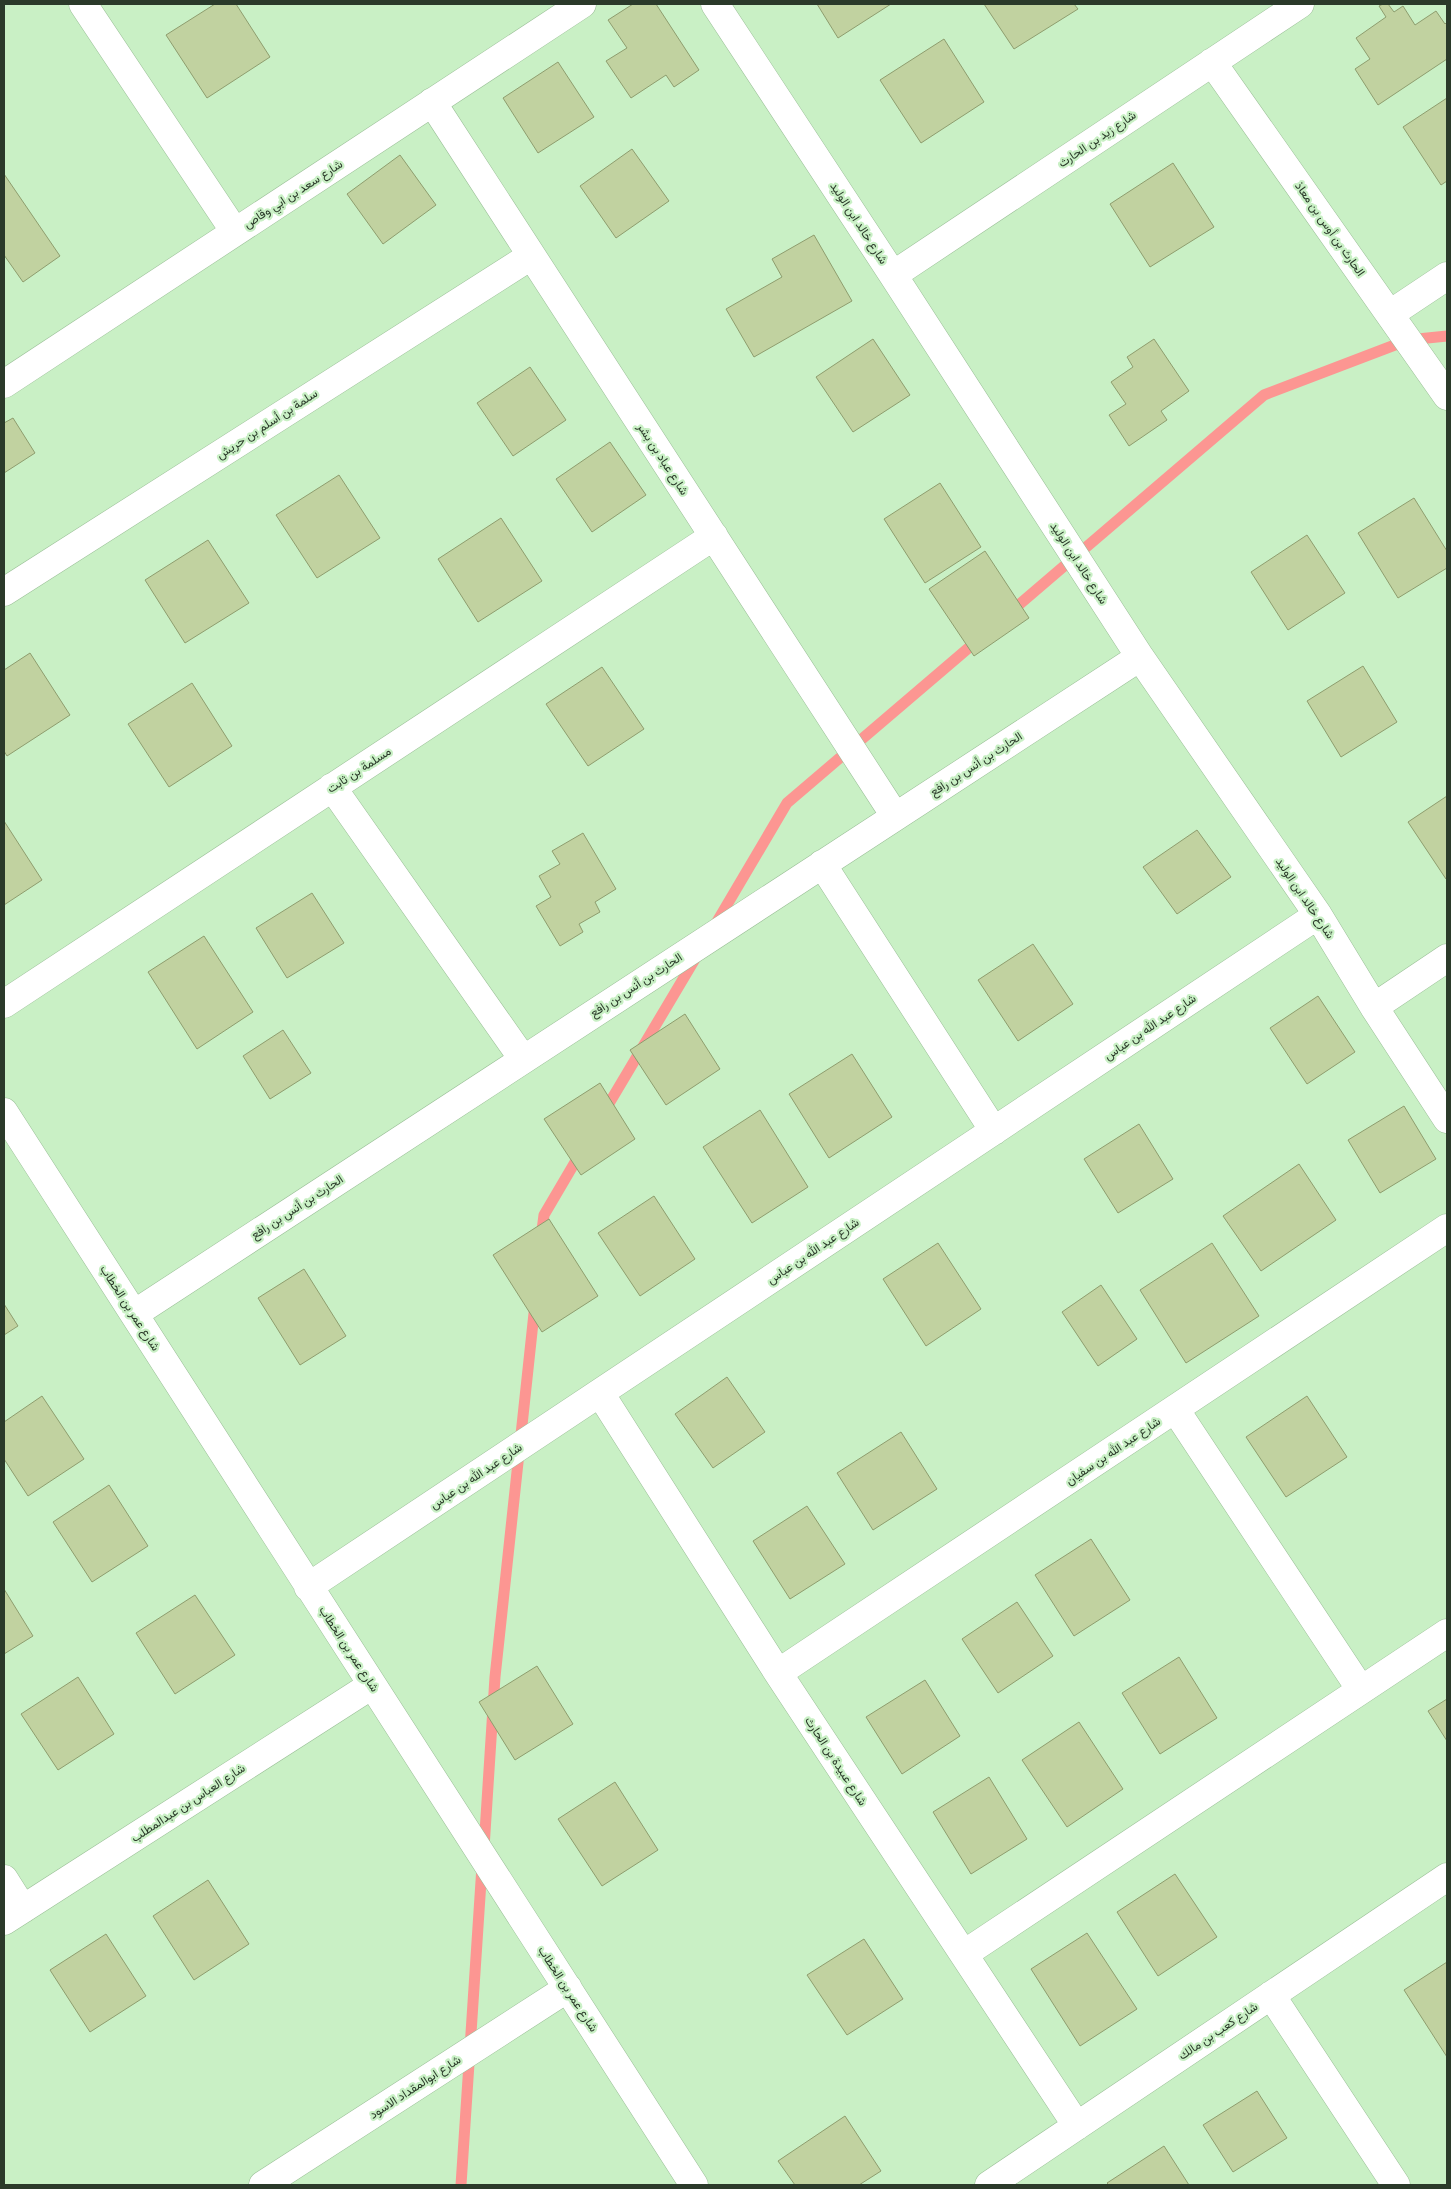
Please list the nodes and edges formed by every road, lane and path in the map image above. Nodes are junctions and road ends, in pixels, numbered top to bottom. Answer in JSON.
{"nodes":[{"id":1,"x":82,"y":4,"type":"edge"},
{"id":2,"x":582,"y":4,"type":"edge"},
{"id":3,"x":715,"y":4,"type":"edge"},
{"id":4,"x":1300,"y":4,"type":"edge"},
{"id":5,"x":1212,"y":62,"type":"junction"},
{"id":6,"x":432,"y":102,"type":"junction"},
{"id":7,"x":235,"y":232,"type":"junction"},
{"id":8,"x":530,"y":256,"type":"junction"},
{"id":9,"x":893,"y":274,"type":"junction"},
{"id":10,"x":1447,"y":276,"type":"edge"},
{"id":11,"x":1390,"y":314,"type":"junction"},
{"id":12,"x":4,"y":384,"type":"edge"},
{"id":13,"x":1447,"y":396,"type":"edge"},
{"id":14,"x":714,"y":536,"type":"junction"},
{"id":15,"x":4,"y":592,"type":"edge"},
{"id":16,"x":1140,"y":657,"type":"junction"},
{"id":17,"x":332,"y":787,"type":"junction"},
{"id":18,"x":895,"y":816,"type":"junction"},
{"id":19,"x":822,"y":864,"type":"junction"},
{"id":20,"x":1318,"y":915,"type":"junction"},
{"id":21,"x":1447,"y":958,"type":"edge"},
{"id":22,"x":4,"y":1004,"type":"edge"},
{"id":23,"x":1374,"y":1007,"type":"junction"},
{"id":24,"x":524,"y":1059,"type":"junction"},
{"id":25,"x":4,"y":1112,"type":"edge"},
{"id":26,"x":1447,"y":1118,"type":"edge"},
{"id":27,"x":994,"y":1131,"type":"junction"},
{"id":28,"x":1447,"y":1228,"type":"edge"},
{"id":29,"x":134,"y":1314,"type":"junction"},
{"id":30,"x":600,"y":1393,"type":"junction"},
{"id":31,"x":1175,"y":1409,"type":"junction"},
{"id":32,"x":308,"y":1587,"type":"junction"},
{"id":33,"x":1447,"y":1633,"type":"edge"},
{"id":34,"x":778,"y":1673,"type":"junction"},
{"id":35,"x":372,"y":1685,"type":"junction"},
{"id":36,"x":1361,"y":1690,"type":"junction"},
{"id":37,"x":1447,"y":1877,"type":"edge"},
{"id":38,"x":4,"y":1879,"type":"edge"},
{"id":39,"x":13,"y":1915,"type":"edge"},
{"id":40,"x":964,"y":1954,"type":"junction"},
{"id":41,"x":568,"y":1988,"type":"junction"},
{"id":42,"x":1271,"y":1995,"type":"junction"},
{"id":43,"x":1077,"y":2126,"type":"junction"},
{"id":44,"x":263,"y":2185,"type":"edge"},
{"id":45,"x":694,"y":2185,"type":"edge"},
{"id":46,"x":990,"y":2185,"type":"edge"},
{"id":47,"x":1396,"y":2185,"type":"edge"}],
"edges":[{"from":1,"to":7,"type":"street"},
{"from":2,"to":6,"type":"street","name":"شارع سعد بن ابي وقاص"},
{"from":3,"to":9,"type":"street","name":"شارع خالد ابن الوليد"},
{"from":4,"to":5,"type":"street","name":"شارع زيد بن الحارث"},
{"from":5,"to":9,"type":"street","name":"شارع زيد بن الحارث"},
{"from":5,"to":11,"type":"street","name":"الحارث بن أوس بن معاذ"},
{"from":6,"to":7,"type":"street","name":"شارع سعد بن ابي وقاص"},
{"from":6,"to":8,"type":"street","name":"شارع عباد بن بشر"},
{"from":7,"to":12,"type":"street","name":"شارع سعد بن ابي وقاص"},
{"from":8,"to":14,"type":"street","name":"شارع عباد بن بشر"},
{"from":8,"to":15,"type":"street","name":"سلمة بن أسلم بن حريش"},
{"from":9,"to":16,"type":"street","name":"شارع خالد ابن الوليد"},
{"from":10,"to":11,"type":"street"},
{"from":11,"to":13,"type":"street","name":"الحارث بن أوس بن معاذ"},
{"from":14,"to":17,"type":"street","name":"مسلمة بن ثابت"},
{"from":14,"to":18,"type":"street","name":"شارع عباد بن بشر"},
{"from":16,"to":18,"type":"street","name":"الحارث بن أنس بن رافع"},
{"from":16,"to":20,"type":"street","name":"شارع خالد ابن الوليد"},
{"from":17,"to":22,"type":"street","name":"مسلمة بن ثابت"},
{"from":17,"to":24,"type":"street"},
{"from":18,"to":19,"type":"street","name":"الحارث بن أنس بن رافع"},
{"from":19,"to":24,"type":"street","name":"الحارث بن أنس بن رافع"},
{"from":19,"to":27,"type":"street"},
{"from":20,"to":23,"type":"street","name":"شارع خالد ابن الوليد"},
{"from":20,"to":27,"type":"street","name":"شارع عبد الله بن عباس"},
{"from":21,"to":23,"type":"street"},
{"from":23,"to":26,"type":"street","name":"شارع خالد ابن الوليد"},
{"from":24,"to":29,"type":"street","name":"الحارث بن أنس بن رافع"},
{"from":25,"to":29,"type":"street","name":"شارع عمر بن الخطاب"},
{"from":27,"to":30,"type":"street","name":"شارع عبد الله بن عباس"},
{"from":28,"to":31,"type":"street","name":"شارع عبد الله بن سفيان"},
{"from":29,"to":32,"type":"street","name":"شارع عمر بن الخطاب"},
{"from":30,"to":32,"type":"street","name":"شارع عبد الله بن عباس"},
{"from":30,"to":34,"type":"street","name":"شارع عبيدة بن الحارث"},
{"from":31,"to":34,"type":"street","name":"شارع عبد الله بن سفيان"},
{"from":31,"to":36,"type":"street"},
{"from":32,"to":35,"type":"street","name":"شارع عمر بن الخطاب"},
{"from":33,"to":36,"type":"street"},
{"from":34,"to":40,"type":"street","name":"شارع عبيدة بن الحارث"},
{"from":35,"to":39,"type":"street","name":"شارع العباس بن عبدالمطلب"},
{"from":35,"to":41,"type":"street","name":"شارع عمر بن الخطاب"},
{"from":36,"to":40,"type":"street"},
{"from":37,"to":42,"type":"street","name":"شارع كعب بن مالك"},
{"from":38,"to":39,"type":"street"},
{"from":40,"to":43,"type":"street","name":"شارع عبيدة بن الحارث"},
{"from":41,"to":44,"type":"street","name":"شارع ابوالمقداد الاسود"},
{"from":41,"to":45,"type":"street","name":"شارع عمر بن الخطاب"},
{"from":42,"to":43,"type":"street","name":"شارع كعب بن مالك"},
{"from":42,"to":47,"type":"street"},
{"from":43,"to":46,"type":"street","name":"شارع كعب بن مالك"}]}
